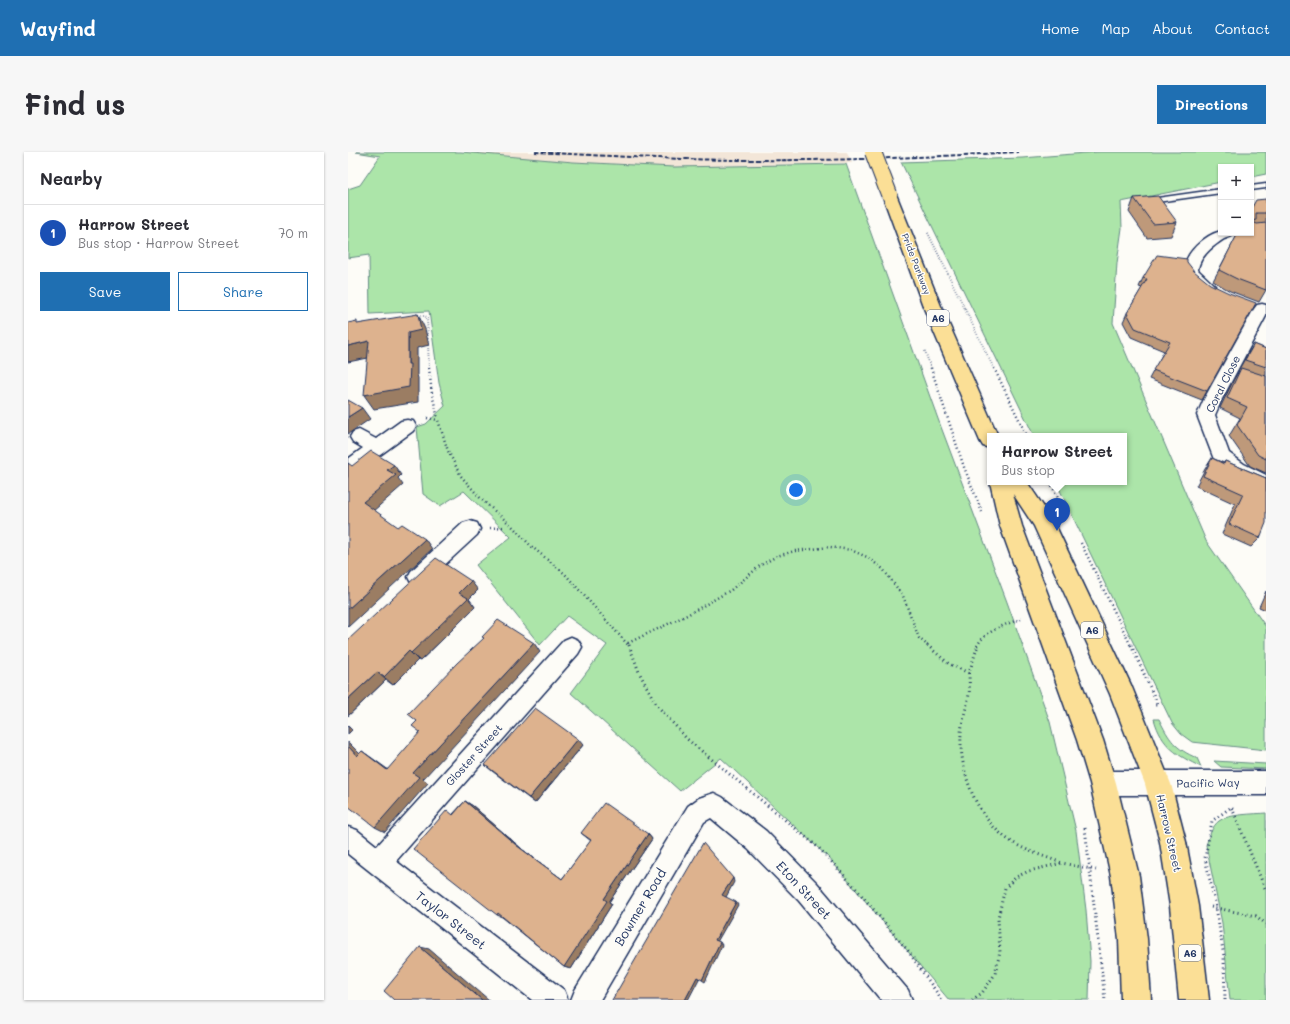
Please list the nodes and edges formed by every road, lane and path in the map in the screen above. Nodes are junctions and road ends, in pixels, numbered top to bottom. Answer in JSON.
{"nodes":[{"id":1,"x":873,"y":152,"type":"edge"},
{"id":2,"x":1266,"y":186,"type":"edge"},
{"id":3,"x":1254,"y":188,"type":"edge"},
{"id":4,"x":1218,"y":192,"type":"edge"},
{"id":5,"x":1150,"y":200,"type":"edge"},
{"id":6,"x":925,"y":227,"type":"dead end"},
{"id":7,"x":1219,"y":236,"type":"edge"},
{"id":8,"x":1222,"y":293,"type":"edge"},
{"id":9,"x":1259,"y":308,"type":"edge"},
{"id":10,"x":411,"y":315,"type":"edge"},
{"id":11,"x":924,"y":346,"type":"dead end"},
{"id":12,"x":422,"y":417,"type":"dead end"},
{"id":13,"x":438,"y":420,"type":"junction"},
{"id":14,"x":406,"y":426,"type":"dead end"},
{"id":15,"x":1026,"y":433,"type":"edge"},
{"id":16,"x":987,"y":434,"type":"edge"},
{"id":17,"x":359,"y":437,"type":"dead end"},
{"id":18,"x":377,"y":448,"type":"junction"},
{"id":19,"x":348,"y":469,"type":"edge"},
{"id":20,"x":1266,"y":483,"type":"edge"},
{"id":21,"x":1001,"y":485,"type":"edge"},
{"id":22,"x":1018,"y":485,"type":"edge"},
{"id":23,"x":1052,"y":485,"type":"edge"},
{"id":24,"x":1068,"y":517,"type":"dead end"},
{"id":25,"x":984,"y":518,"type":"dead end"},
{"id":26,"x":470,"y":529,"type":"dead end"},
{"id":27,"x":1078,"y":538,"type":"dead end"},
{"id":28,"x":406,"y":588,"type":"edge"},
{"id":29,"x":1023,"y":618,"type":"dead end"},
{"id":30,"x":628,"y":643,"type":"junction"},
{"id":31,"x":571,"y":647,"type":"dead end"},
{"id":32,"x":969,"y":673,"type":"junction"},
{"id":33,"x":1158,"y":705,"type":"dead end"},
{"id":34,"x":1103,"y":783,"type":"junction"},
{"id":35,"x":1266,"y":783,"type":"edge"},
{"id":36,"x":1158,"y":784,"type":"junction"},
{"id":37,"x":1238,"y":806,"type":"dead end"},
{"id":38,"x":1232,"y":808,"type":"junction"},
{"id":39,"x":696,"y":814,"type":"joint"},
{"id":40,"x":1084,"y":822,"type":"dead end"},
{"id":41,"x":348,"y":839,"type":"edge"},
{"id":42,"x":378,"y":863,"type":"junction"},
{"id":43,"x":1062,"y":863,"type":"junction"},
{"id":44,"x":1090,"y":869,"type":"junction"},
{"id":45,"x":1125,"y":876,"type":"junction"},
{"id":46,"x":1266,"y":891,"type":"edge"},
{"id":47,"x":1184,"y":906,"type":"junction"},
{"id":48,"x":1216,"y":907,"type":"junction"},
{"id":49,"x":1266,"y":924,"type":"edge"},
{"id":50,"x":554,"y":1000,"type":"edge"},
{"id":51,"x":585,"y":1000,"type":"edge"},
{"id":52,"x":898,"y":1000,"type":"edge"},
{"id":53,"x":942,"y":1000,"type":"edge"},
{"id":54,"x":972,"y":1000,"type":"edge"},
{"id":55,"x":1105,"y":1000,"type":"edge"},
{"id":56,"x":1136,"y":1000,"type":"edge"},
{"id":57,"x":1194,"y":1000,"type":"edge"},
{"id":58,"x":1225,"y":1000,"type":"edge"}],
"edges":[{"from":1,"to":16,"type":"main road","name":"Pride Parkway","number":"A6","bridge":true},
{"from":2,"to":3,"type":"lane"},
{"from":4,"to":5,"type":"lane"},
{"from":6,"to":15,"type":"path"},
{"from":7,"to":8,"type":"street"},
{"from":9,"to":20,"type":"street","name":"Coral Close"},
{"from":10,"to":13,"type":"path"},
{"from":11,"to":25,"type":"path"},
{"from":12,"to":13,"type":"path"},
{"from":13,"to":30,"type":"path"},
{"from":14,"to":18,"type":"street"},
{"from":17,"to":18,"type":"street"},
{"from":18,"to":19,"type":"street"},
{"from":21,"to":34,"type":"main road"},
{"from":22,"to":36,"type":"main road","name":"Harrow Street","number":"A6"},
{"from":23,"to":24,"type":"path"},
{"from":26,"to":28,"type":"street"},
{"from":27,"to":33,"type":"path"},
{"from":29,"to":32,"type":"path"},
{"from":30,"to":32,"type":"path"},
{"from":30,"to":53,"type":"path"},
{"from":31,"to":42,"type":"street","name":"Gloster Street"},
{"from":32,"to":43,"type":"path"},
{"from":34,"to":36,"type":"street","name":"Pacific Way"},
{"from":34,"to":45,"type":"main road"},
{"from":35,"to":36,"type":"street","name":"Pacific Way"},
{"from":36,"to":47,"type":"main road","name":"Harrow Street","number":"A6"},
{"from":37,"to":38,"type":"path"},
{"from":38,"to":46,"type":"path"},
{"from":38,"to":48,"type":"path"},
{"from":39,"to":51,"type":"street","name":"Bowmer Road"},
{"from":39,"to":52,"type":"street","name":"Eton Street"},
{"from":40,"to":44,"type":"path"},
{"from":41,"to":42,"type":"street","name":"Taylor Street"},
{"from":42,"to":50,"type":"street","name":"Taylor Street"},
{"from":43,"to":44,"type":"path"},
{"from":43,"to":54,"type":"path"},
{"from":44,"to":45,"type":"path"},
{"from":44,"to":55,"type":"path"},
{"from":45,"to":56,"type":"main road"},
{"from":47,"to":48,"type":"path"},
{"from":47,"to":57,"type":"main road","name":"Harrow Street","number":"A6"},
{"from":48,"to":49,"type":"path"},
{"from":48,"to":58,"type":"path"}]}
